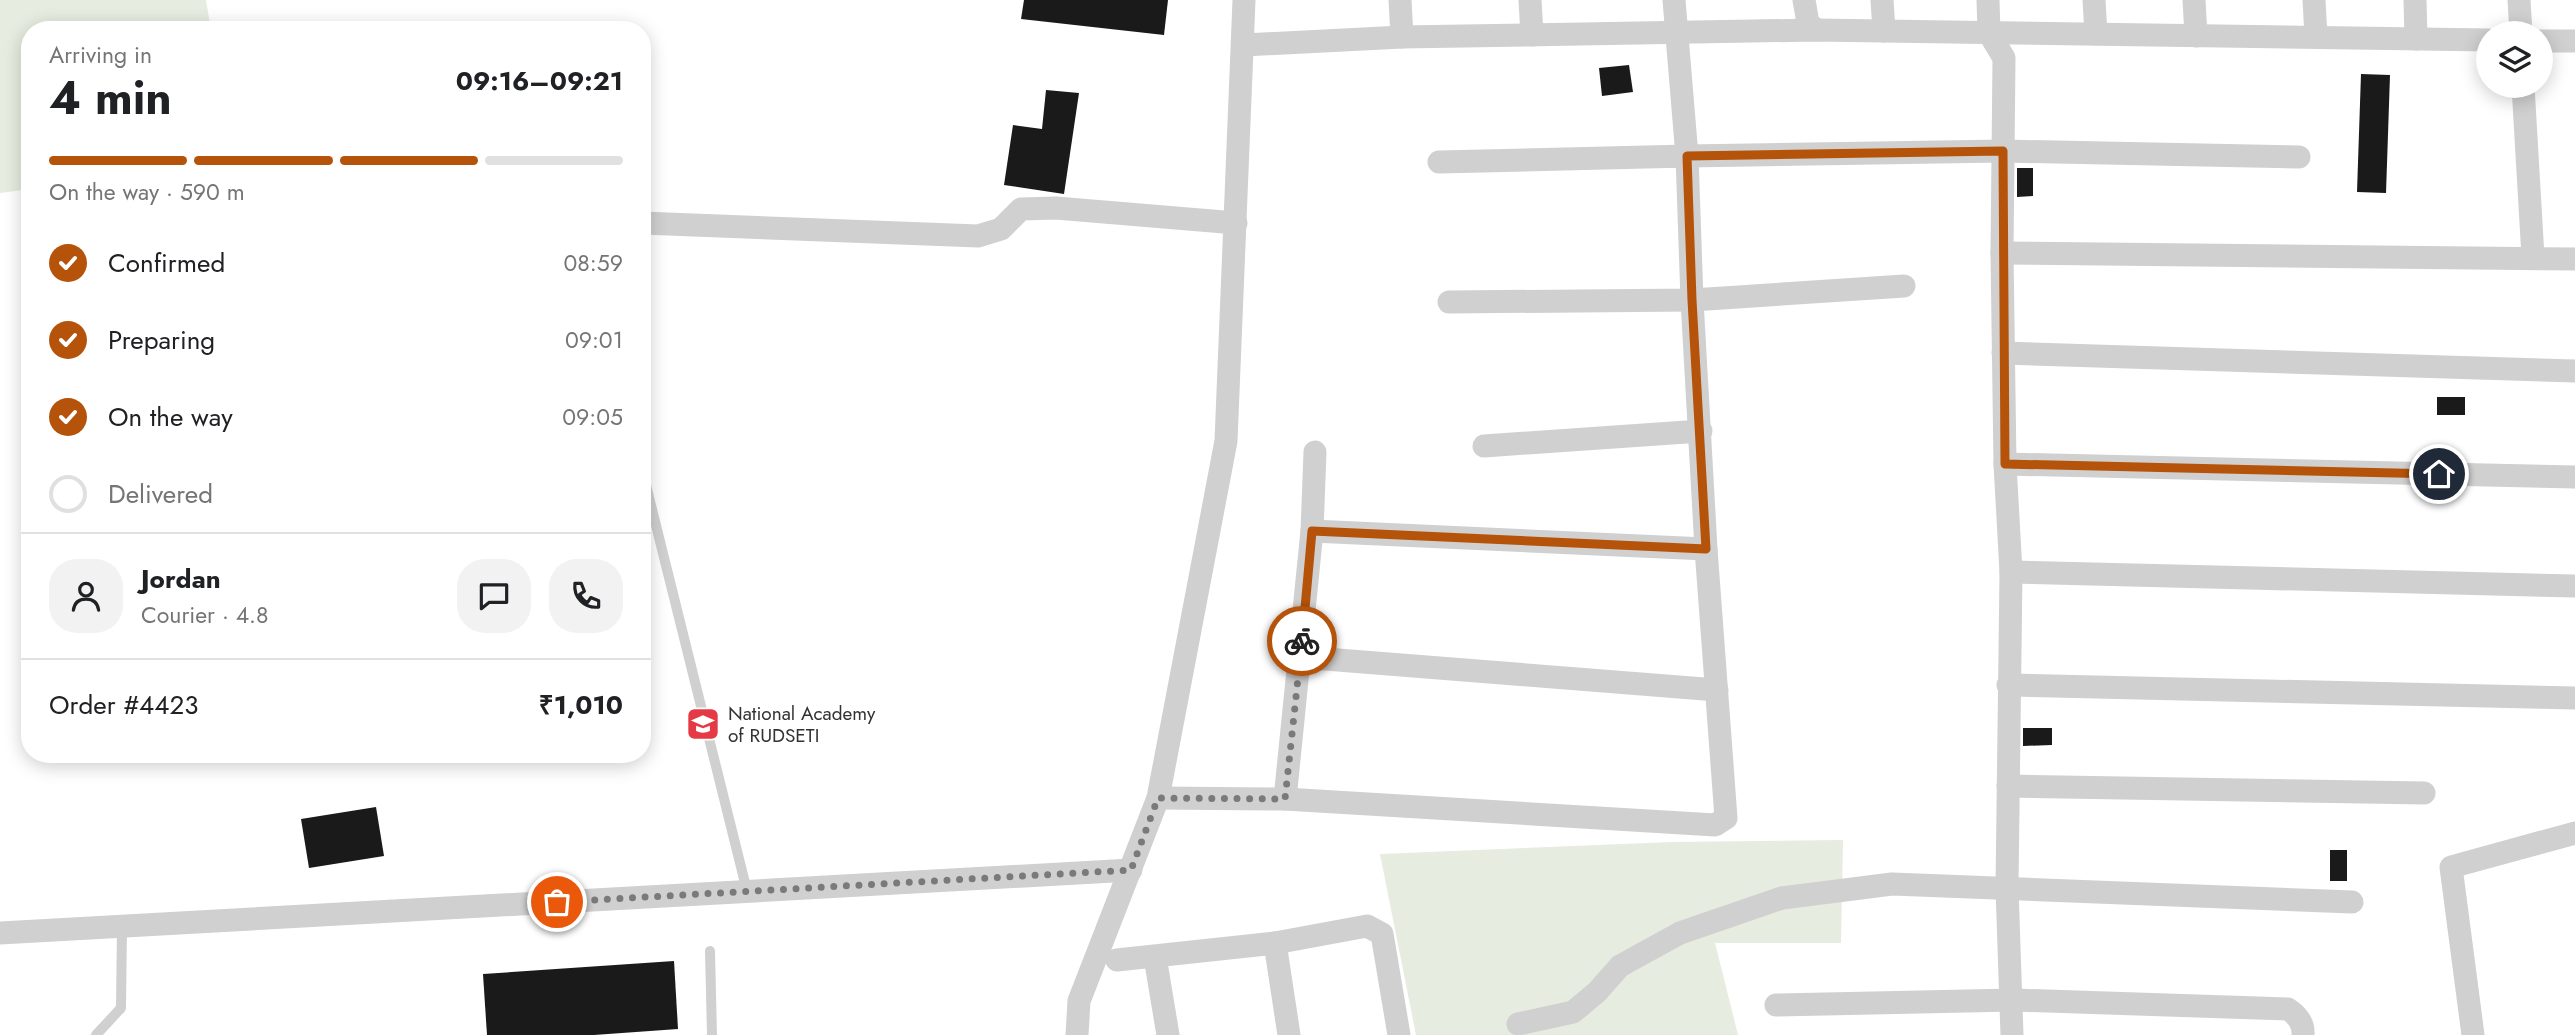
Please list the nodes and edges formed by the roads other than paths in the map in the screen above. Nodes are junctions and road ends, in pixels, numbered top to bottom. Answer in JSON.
{"nodes":[{"id":1,"x":1244,"y":0,"type":"edge"},
{"id":2,"x":1401,"y":0,"type":"edge"},
{"id":3,"x":1530,"y":0,"type":"edge"},
{"id":4,"x":1674,"y":0,"type":"edge"},
{"id":5,"x":1804,"y":0,"type":"edge"},
{"id":6,"x":1882,"y":0,"type":"edge"},
{"id":7,"x":1988,"y":0,"type":"edge"},
{"id":8,"x":2094,"y":0,"type":"edge"},
{"id":9,"x":2194,"y":0,"type":"edge"},
{"id":10,"x":2314,"y":0,"type":"edge"},
{"id":11,"x":2415,"y":0,"type":"edge"},
{"id":12,"x":2519,"y":0,"type":"edge"},
{"id":13,"x":2520,"y":21,"type":"edge"},
{"id":14,"x":1816,"y":30,"type":"junction"},
{"id":15,"x":1884,"y":31,"type":"junction"},
{"id":16,"x":1677,"y":33,"type":"junction"},
{"id":17,"x":1989,"y":33,"type":"junction"},
{"id":18,"x":2096,"y":34,"type":"junction"},
{"id":19,"x":1532,"y":35,"type":"junction"},
{"id":20,"x":2196,"y":36,"type":"junction"},
{"id":21,"x":1402,"y":37,"type":"junction"},
{"id":22,"x":2316,"y":37,"type":"junction"},
{"id":23,"x":2416,"y":39,"type":"junction"},
{"id":24,"x":2476,"y":40,"type":"edge"},
{"id":25,"x":2553,"y":41,"type":"edge"},
{"id":26,"x":2575,"y":41,"type":"edge"},
{"id":27,"x":1244,"y":45,"type":"junction"},
{"id":28,"x":2524,"y":98,"type":"edge"},
{"id":29,"x":2003,"y":151,"type":"junction"},
{"id":30,"x":1687,"y":156,"type":"junction"},
{"id":31,"x":2299,"y":157,"type":"dead end"},
{"id":32,"x":1439,"y":162,"type":"dead end"},
{"id":33,"x":651,"y":223,"type":"edge"},
{"id":34,"x":1236,"y":223,"type":"junction"},
{"id":35,"x":2002,"y":253,"type":"junction"},
{"id":36,"x":2533,"y":257,"type":"junction"},
{"id":37,"x":2575,"y":259,"type":"edge"},
{"id":38,"x":1904,"y":286,"type":"dead end"},
{"id":39,"x":1692,"y":300,"type":"junction"},
{"id":40,"x":1449,"y":302,"type":"dead end"},
{"id":41,"x":2003,"y":354,"type":"junction"},
{"id":42,"x":2575,"y":371,"type":"edge"},
{"id":43,"x":1701,"y":431,"type":"junction"},
{"id":44,"x":1484,"y":446,"type":"dead end"},
{"id":45,"x":1315,"y":452,"type":"dead end"},
{"id":46,"x":2005,"y":464,"type":"junction"},
{"id":47,"x":2575,"y":478,"type":"edge"},
{"id":48,"x":651,"y":505,"type":"edge"},
{"id":49,"x":1312,"y":531,"type":"junction"},
{"id":50,"x":1706,"y":549,"type":"junction"},
{"id":51,"x":2011,"y":572,"type":"junction"},
{"id":52,"x":2575,"y":586,"type":"edge"},
{"id":53,"x":1300,"y":657,"type":"junction"},
{"id":54,"x":2008,"y":685,"type":"junction"},
{"id":55,"x":1717,"y":690,"type":"junction"},
{"id":56,"x":2575,"y":698,"type":"edge"},
{"id":57,"x":2008,"y":786,"type":"junction"},
{"id":58,"x":2424,"y":793,"type":"dead end"},
{"id":59,"x":1158,"y":798,"type":"junction"},
{"id":60,"x":1285,"y":799,"type":"junction"},
{"id":61,"x":2575,"y":834,"type":"edge"},
{"id":62,"x":1131,"y":870,"type":"junction"},
{"id":63,"x":2007,"y":888,"type":"junction"},
{"id":64,"x":747,"y":891,"type":"junction"},
{"id":65,"x":2353,"y":902,"type":"dead end"},
{"id":66,"x":122,"y":926,"type":"junction"},
{"id":67,"x":0,"y":933,"type":"edge"},
{"id":68,"x":1275,"y":943,"type":"junction"},
{"id":69,"x":710,"y":951,"type":"dead end"},
{"id":70,"x":1155,"y":957,"type":"junction"},
{"id":71,"x":1117,"y":960,"type":"dead end"},
{"id":72,"x":2011,"y":1000,"type":"junction"},
{"id":73,"x":1776,"y":1005,"type":"dead end"},
{"id":74,"x":1518,"y":1024,"type":"dead end"},
{"id":75,"x":96,"y":1035,"type":"edge"},
{"id":76,"x":712,"y":1035,"type":"edge"},
{"id":77,"x":1077,"y":1035,"type":"edge"},
{"id":78,"x":1168,"y":1035,"type":"edge"},
{"id":79,"x":1289,"y":1035,"type":"edge"},
{"id":80,"x":1399,"y":1035,"type":"edge"},
{"id":81,"x":2012,"y":1035,"type":"edge"},
{"id":82,"x":2303,"y":1035,"type":"edge"},
{"id":83,"x":2473,"y":1035,"type":"edge"}],
"edges":[{"from":1,"to":27,"type":"street"},
{"from":2,"to":21,"type":"street"},
{"from":3,"to":19,"type":"street"},
{"from":4,"to":16,"type":"street"},
{"from":5,"to":14,"type":"street"},
{"from":6,"to":15,"type":"street"},
{"from":7,"to":17,"type":"street"},
{"from":8,"to":18,"type":"street"},
{"from":9,"to":20,"type":"street"},
{"from":10,"to":22,"type":"street"},
{"from":11,"to":23,"type":"street"},
{"from":12,"to":13,"type":"street"},
{"from":14,"to":15,"type":"street"},
{"from":14,"to":16,"type":"street"},
{"from":15,"to":17,"type":"street"},
{"from":16,"to":19,"type":"street"},
{"from":16,"to":30,"type":"street"},
{"from":17,"to":18,"type":"street"},
{"from":17,"to":29,"type":"street"},
{"from":18,"to":20,"type":"street"},
{"from":19,"to":21,"type":"street"},
{"from":20,"to":22,"type":"street"},
{"from":21,"to":27,"type":"street"},
{"from":22,"to":23,"type":"street"},
{"from":23,"to":24,"type":"street"},
{"from":25,"to":26,"type":"street"},
{"from":27,"to":34,"type":"street"},
{"from":28,"to":36,"type":"street"},
{"from":29,"to":30,"type":"street"},
{"from":29,"to":31,"type":"street"},
{"from":29,"to":35,"type":"street"},
{"from":30,"to":32,"type":"street"},
{"from":30,"to":39,"type":"street"},
{"from":33,"to":34,"type":"street"},
{"from":34,"to":59,"type":"street"},
{"from":35,"to":36,"type":"street"},
{"from":35,"to":41,"type":"street"},
{"from":36,"to":37,"type":"street"},
{"from":38,"to":39,"type":"street"},
{"from":39,"to":40,"type":"street"},
{"from":39,"to":43,"type":"street"},
{"from":41,"to":42,"type":"street"},
{"from":41,"to":46,"type":"street"},
{"from":43,"to":44,"type":"street"},
{"from":43,"to":50,"type":"street"},
{"from":45,"to":49,"type":"street"},
{"from":46,"to":47,"type":"street"},
{"from":46,"to":51,"type":"street"},
{"from":48,"to":64,"type":"lane"},
{"from":49,"to":50,"type":"street"},
{"from":49,"to":53,"type":"street"},
{"from":50,"to":55,"type":"street"},
{"from":51,"to":52,"type":"street"},
{"from":51,"to":54,"type":"street"},
{"from":53,"to":55,"type":"street"},
{"from":53,"to":60,"type":"street"},
{"from":54,"to":56,"type":"street"},
{"from":54,"to":57,"type":"street"},
{"from":55,"to":60,"type":"street"},
{"from":57,"to":58,"type":"street"},
{"from":57,"to":63,"type":"street"},
{"from":59,"to":60,"type":"street"},
{"from":59,"to":62,"type":"street"},
{"from":61,"to":83,"type":"street"},
{"from":62,"to":64,"type":"street"},
{"from":62,"to":77,"type":"street"},
{"from":63,"to":65,"type":"street"},
{"from":63,"to":72,"type":"street"},
{"from":63,"to":74,"type":"street"},
{"from":64,"to":66,"type":"street"},
{"from":66,"to":67,"type":"street"},
{"from":66,"to":75,"type":"lane"},
{"from":68,"to":70,"type":"street"},
{"from":68,"to":79,"type":"street"},
{"from":68,"to":80,"type":"street"},
{"from":69,"to":76,"type":"lane"},
{"from":70,"to":71,"type":"street"},
{"from":70,"to":78,"type":"street"},
{"from":72,"to":73,"type":"street"},
{"from":72,"to":81,"type":"street"},
{"from":72,"to":82,"type":"street"}]}
